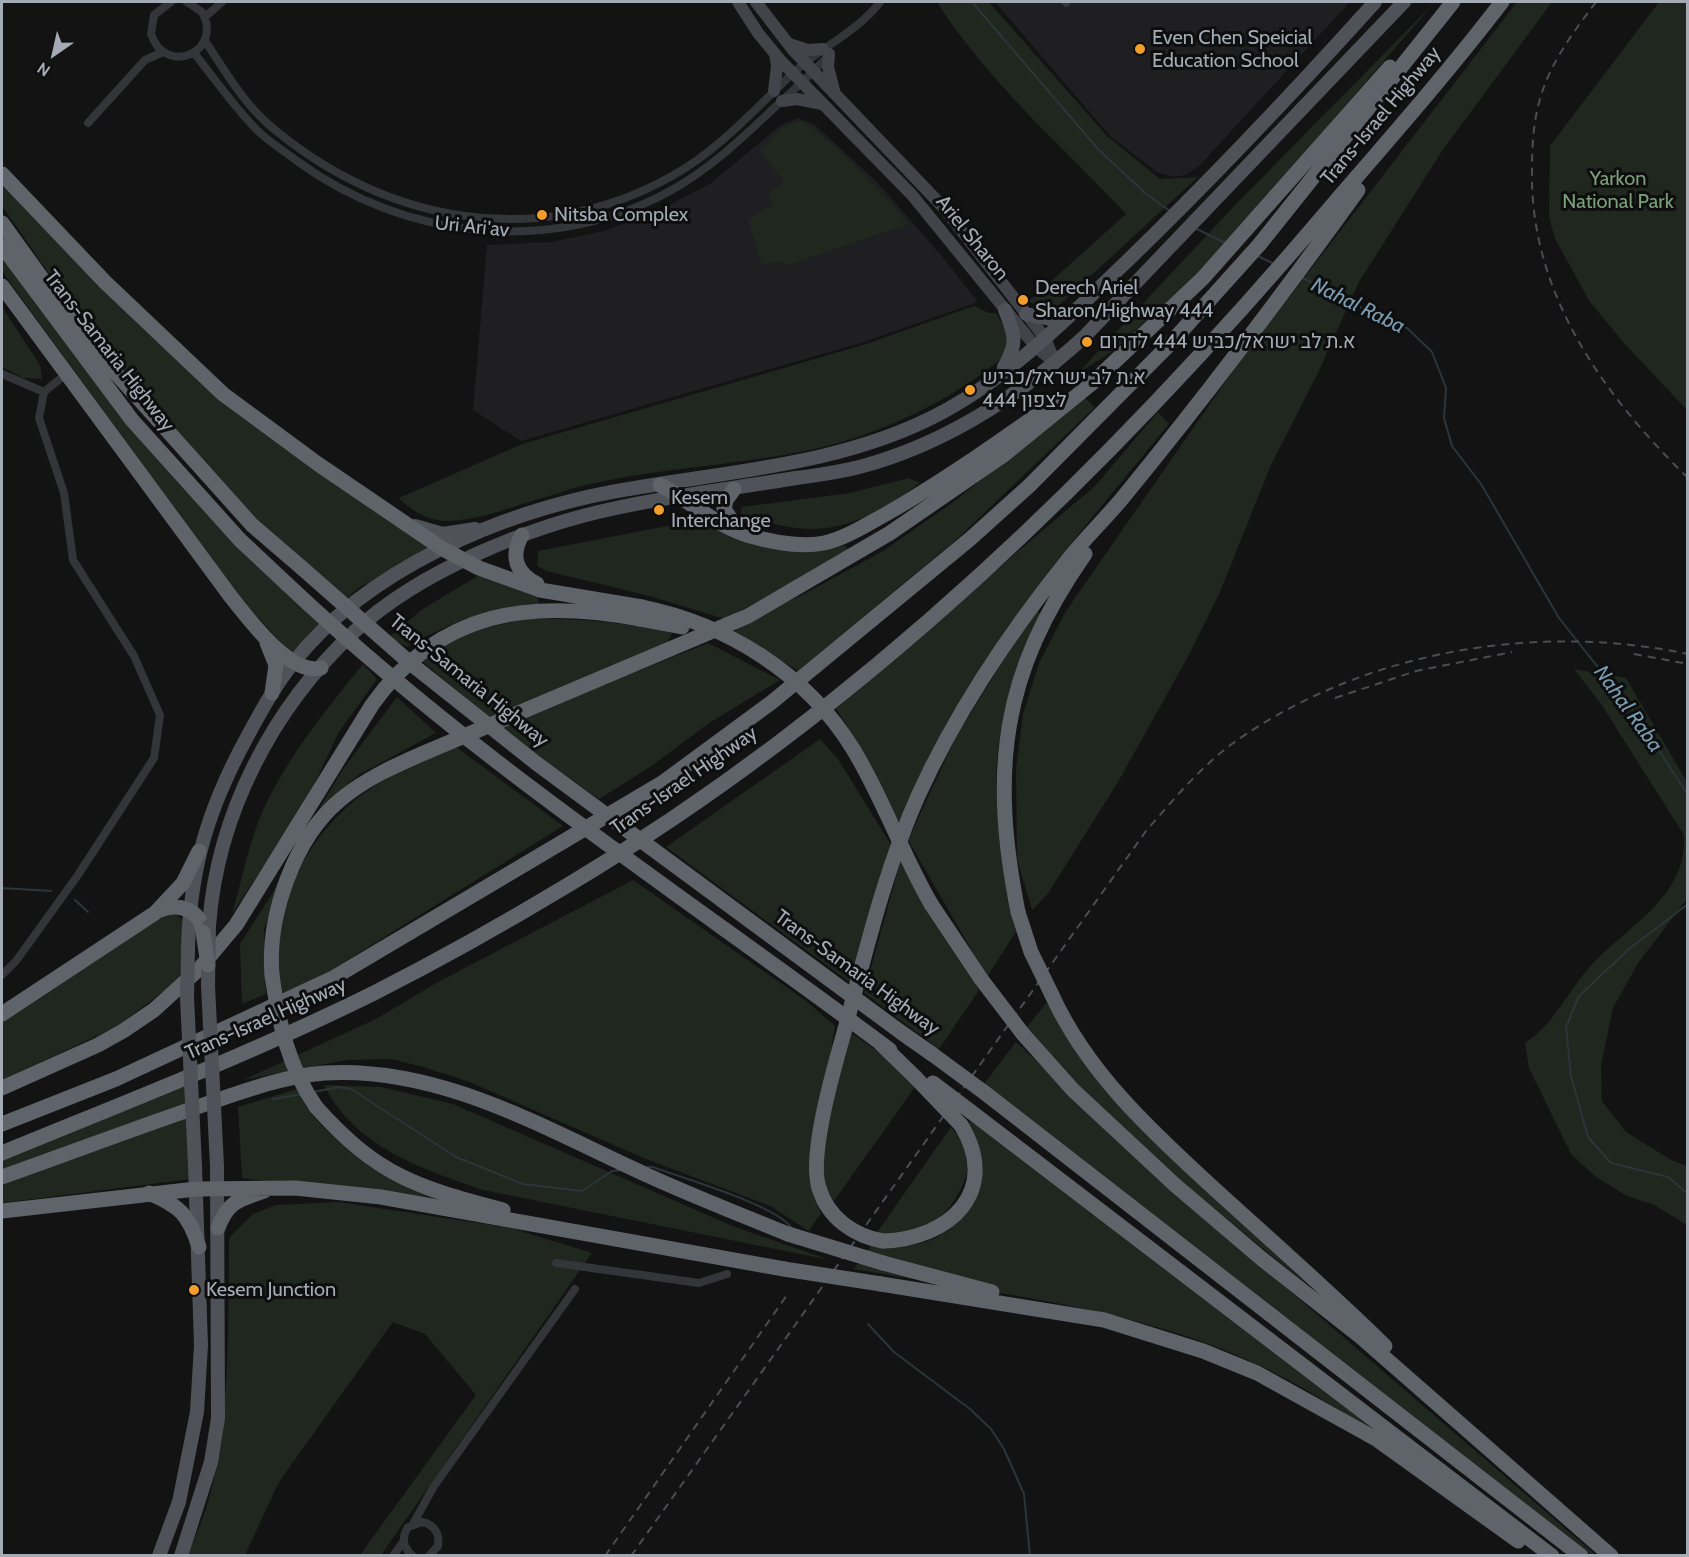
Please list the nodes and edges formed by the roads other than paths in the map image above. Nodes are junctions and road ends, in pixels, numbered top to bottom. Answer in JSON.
{"nodes":[{"id":1,"x":222,"y":2,"type":"edge"},
{"id":2,"x":738,"y":2,"type":"edge"},
{"id":3,"x":756,"y":2,"type":"edge"},
{"id":4,"x":880,"y":2,"type":"edge"},
{"id":5,"x":1375,"y":2,"type":"edge"},
{"id":6,"x":1404,"y":2,"type":"edge"},
{"id":7,"x":1447,"y":2,"type":"edge"},
{"id":8,"x":1452,"y":2,"type":"edge"},
{"id":9,"x":1502,"y":2,"type":"edge"},
{"id":10,"x":165,"y":3,"type":"edge"},
{"id":11,"x":193,"y":3,"type":"edge"},
{"id":12,"x":205,"y":17,"type":"junction"},
{"id":13,"x":205,"y":41,"type":"junction"},
{"id":14,"x":789,"y":44,"type":"junction"},
{"id":15,"x":826,"y":51,"type":"junction"},
{"id":16,"x":163,"y":52,"type":"junction"},
{"id":17,"x":194,"y":53,"type":"junction"},
{"id":18,"x":775,"y":53,"type":"junction"},
{"id":19,"x":810,"y":66,"type":"junction"},
{"id":20,"x":797,"y":78,"type":"junction"},
{"id":21,"x":836,"y":94,"type":"junction"},
{"id":22,"x":778,"y":96,"type":"junction"},
{"id":23,"x":823,"y":105,"type":"junction"},
{"id":24,"x":1417,"y":106,"type":"junction"},
{"id":25,"x":88,"y":123,"type":"dead end"},
{"id":26,"x":2,"y":174,"type":"edge"},
{"id":27,"x":2,"y":223,"type":"edge"},
{"id":28,"x":2,"y":246,"type":"edge"},
{"id":29,"x":2,"y":286,"type":"edge"},
{"id":30,"x":1005,"y":310,"type":"junction"},
{"id":31,"x":1026,"y":314,"type":"junction"},
{"id":32,"x":1070,"y":315,"type":"junction"},
{"id":33,"x":1139,"y":339,"type":"junction"},
{"id":34,"x":1040,"y":342,"type":"junction"},
{"id":35,"x":1055,"y":363,"type":"junction"},
{"id":36,"x":2,"y":374,"type":"edge"},
{"id":37,"x":66,"y":374,"type":"junction"},
{"id":38,"x":1000,"y":375,"type":"junction"},
{"id":39,"x":44,"y":392,"type":"junction"},
{"id":40,"x":660,"y":485,"type":"junction"},
{"id":41,"x":734,"y":489,"type":"junction"},
{"id":42,"x":681,"y":496,"type":"junction"},
{"id":43,"x":1124,"y":498,"type":"junction"},
{"id":44,"x":514,"y":519,"type":"junction"},
{"id":45,"x":406,"y":522,"type":"junction"},
{"id":46,"x":746,"y":534,"type":"junction"},
{"id":47,"x":522,"y":535,"type":"junction"},
{"id":48,"x":443,"y":549,"type":"junction"},
{"id":49,"x":462,"y":560,"type":"junction"},
{"id":50,"x":562,"y":594,"type":"junction"},
{"id":51,"x":641,"y":613,"type":"junction"},
{"id":52,"x":261,"y":633,"type":"junction"},
{"id":53,"x":293,"y":663,"type":"junction"},
{"id":54,"x":321,"y":668,"type":"junction"},
{"id":55,"x":272,"y":693,"type":"junction"},
{"id":56,"x":199,"y":851,"type":"junction"},
{"id":57,"x":190,"y":909,"type":"junction"},
{"id":58,"x":155,"y":913,"type":"junction"},
{"id":59,"x":206,"y":929,"type":"junction"},
{"id":60,"x":208,"y":965,"type":"joint"},
{"id":61,"x":2,"y":975,"type":"edge"},
{"id":62,"x":2,"y":1014,"type":"edge"},
{"id":63,"x":917,"y":1075,"type":"junction"},
{"id":64,"x":2,"y":1088,"type":"edge"},
{"id":65,"x":2,"y":1124,"type":"edge"},
{"id":66,"x":2,"y":1153,"type":"edge"},
{"id":67,"x":2,"y":1177,"type":"edge"},
{"id":68,"x":218,"y":1188,"type":"junction"},
{"id":69,"x":272,"y":1188,"type":"junction"},
{"id":70,"x":196,"y":1189,"type":"junction"},
{"id":71,"x":149,"y":1193,"type":"junction"},
{"id":72,"x":2,"y":1211,"type":"edge"},
{"id":73,"x":500,"y":1214,"type":"junction"},
{"id":74,"x":218,"y":1228,"type":"junction"},
{"id":75,"x":199,"y":1247,"type":"junction"},
{"id":76,"x":556,"y":1263,"type":"dead end"},
{"id":77,"x":728,"y":1275,"type":"dead end"},
{"id":78,"x":575,"y":1289,"type":"dead end"},
{"id":79,"x":1067,"y":1313,"type":"junction"},
{"id":80,"x":1484,"y":1443,"type":"junction"},
{"id":81,"x":424,"y":1508,"type":"junction"},
{"id":82,"x":413,"y":1524,"type":"junction"},
{"id":83,"x":431,"y":1526,"type":"junction"},
{"id":84,"x":403,"y":1542,"type":"junction"},
{"id":85,"x":411,"y":1555,"type":"edge"},
{"id":86,"x":159,"y":1556,"type":"edge"},
{"id":87,"x":181,"y":1556,"type":"edge"},
{"id":88,"x":393,"y":1556,"type":"edge"},
{"id":89,"x":400,"y":1556,"type":"edge"},
{"id":90,"x":429,"y":1556,"type":"edge"},
{"id":91,"x":1537,"y":1556,"type":"edge"},
{"id":92,"x":1552,"y":1556,"type":"edge"},
{"id":93,"x":1581,"y":1556,"type":"edge"},
{"id":94,"x":1611,"y":1556,"type":"edge"}],
"edges":[{"from":1,"to":12,"type":"street"},
{"from":2,"to":18,"type":"main road","name":"Ariel Sharon"},
{"from":3,"to":14,"type":"main road","name":"Ariel Sharon"},
{"from":4,"to":15,"type":"street"},
{"from":5,"to":32,"type":"main road"},
{"from":6,"to":35,"type":"main road"},
{"from":7,"to":33,"type":"highway"},
{"from":8,"to":65,"type":"highway","name":"Trans-Israel Highway"},
{"from":9,"to":24,"type":"highway","name":"Trans-Israel Highway"},
{"from":10,"to":16,"type":"street"},
{"from":11,"to":12,"type":"street"},
{"from":12,"to":13,"type":"street"},
{"from":13,"to":17,"type":"street"},
{"from":13,"to":22,"type":"street","name":"Uri Ari'av"},
{"from":14,"to":15,"type":"main road"},
{"from":14,"to":19,"type":"main road","name":"Ariel Sharon"},
{"from":15,"to":19,"type":"street","name":"Uri Ari'av"},
{"from":15,"to":21,"type":"main road"},
{"from":16,"to":17,"type":"street"},
{"from":16,"to":25,"type":"street"},
{"from":17,"to":22,"type":"street","name":"Uri Ari'av"},
{"from":18,"to":20,"type":"main road","name":"Ariel Sharon"},
{"from":18,"to":22,"type":"main road"},
{"from":19,"to":20,"type":"street","name":"Uri Ari'av"},
{"from":19,"to":21,"type":"main road","name":"Ariel Sharon"},
{"from":20,"to":22,"type":"street","name":"Uri Ari'av"},
{"from":20,"to":23,"type":"main road","name":"Ariel Sharon"},
{"from":21,"to":31,"type":"main road","name":"Ariel Sharon"},
{"from":22,"to":23,"type":"main road"},
{"from":23,"to":30,"type":"main road","name":"Ariel Sharon"},
{"from":24,"to":43,"type":"highway"},
{"from":24,"to":66,"type":"highway","name":"Trans-Israel Highway"},
{"from":26,"to":45,"type":"highway"},
{"from":27,"to":93,"type":"highway","name":"Trans-Samaria Highway","bridge":true},
{"from":28,"to":63,"type":"highway","name":"Trans-Samaria Highway","bridge":true},
{"from":29,"to":37,"type":"highway"},
{"from":30,"to":34,"type":"main road","name":"Ariel Sharon"},
{"from":30,"to":38,"type":"main road"},
{"from":31,"to":32,"type":"main road"},
{"from":31,"to":34,"type":"main road","name":"Ariel Sharon"},
{"from":32,"to":34,"type":"main road"},
{"from":33,"to":46,"type":"highway"},
{"from":33,"to":73,"type":"highway","bridge":true},
{"from":34,"to":35,"type":"main road","name":"Ariel Sharon"},
{"from":34,"to":38,"type":"main road"},
{"from":35,"to":41,"type":"main road"},
{"from":36,"to":39,"type":"street"},
{"from":37,"to":39,"type":"street"},
{"from":37,"to":52,"type":"highway"},
{"from":38,"to":40,"type":"main road"},
{"from":39,"to":61,"type":"street"},
{"from":40,"to":42,"type":"highway"},
{"from":40,"to":44,"type":"main road"},
{"from":41,"to":42,"type":"main road"},
{"from":41,"to":46,"type":"highway"},
{"from":42,"to":46,"type":"highway"},
{"from":42,"to":47,"type":"main road"},
{"from":43,"to":63,"type":"highway","bridge":true},
{"from":43,"to":80,"type":"highway","bridge":true},
{"from":44,"to":45,"type":"main road"},
{"from":44,"to":48,"type":"main road"},
{"from":45,"to":48,"type":"highway"},
{"from":47,"to":49,"type":"main road"},
{"from":47,"to":50,"type":"highway"},
{"from":48,"to":49,"type":"highway"},
{"from":48,"to":53,"type":"main road"},
{"from":49,"to":50,"type":"highway"},
{"from":49,"to":54,"type":"main road"},
{"from":50,"to":51,"type":"highway"},
{"from":51,"to":64,"type":"highway"},
{"from":51,"to":80,"type":"highway","bridge":true},
{"from":52,"to":53,"type":"highway"},
{"from":52,"to":55,"type":"highway"},
{"from":53,"to":54,"type":"highway"},
{"from":53,"to":55,"type":"main road"},
{"from":54,"to":59,"type":"main road"},
{"from":55,"to":56,"type":"main road"},
{"from":56,"to":57,"type":"main road"},
{"from":56,"to":58,"type":"highway"},
{"from":57,"to":58,"type":"highway"},
{"from":57,"to":59,"type":"highway"},
{"from":57,"to":70,"type":"main road","bridge":true},
{"from":58,"to":62,"type":"highway"},
{"from":59,"to":60,"type":"highway","bridge":true},
{"from":60,"to":68,"type":"main road","bridge":true},
{"from":63,"to":92,"type":"highway","name":"Trans-Samaria Highway","bridge":true},
{"from":67,"to":79,"type":"highway","bridge":true},
{"from":68,"to":69,"type":"highway"},
{"from":68,"to":70,"type":"highway"},
{"from":68,"to":74,"type":"main road"},
{"from":69,"to":73,"type":"highway"},
{"from":69,"to":74,"type":"highway"},
{"from":70,"to":71,"type":"highway"},
{"from":70,"to":75,"type":"main road"},
{"from":71,"to":72,"type":"highway"},
{"from":71,"to":75,"type":"highway"},
{"from":73,"to":79,"type":"highway","bridge":true},
{"from":74,"to":87,"type":"main road"},
{"from":75,"to":86,"type":"main road"},
{"from":76,"to":77,"type":"street"},
{"from":78,"to":81,"type":"street"},
{"from":79,"to":91,"type":"highway"},
{"from":80,"to":94,"type":"highway"},
{"from":81,"to":82,"type":"street"},
{"from":81,"to":83,"type":"street"},
{"from":82,"to":83,"type":"street"},
{"from":82,"to":84,"type":"street"},
{"from":83,"to":90,"type":"street"},
{"from":84,"to":85,"type":"street"},
{"from":84,"to":88,"type":"street"},
{"from":85,"to":89,"type":"street"}]}
